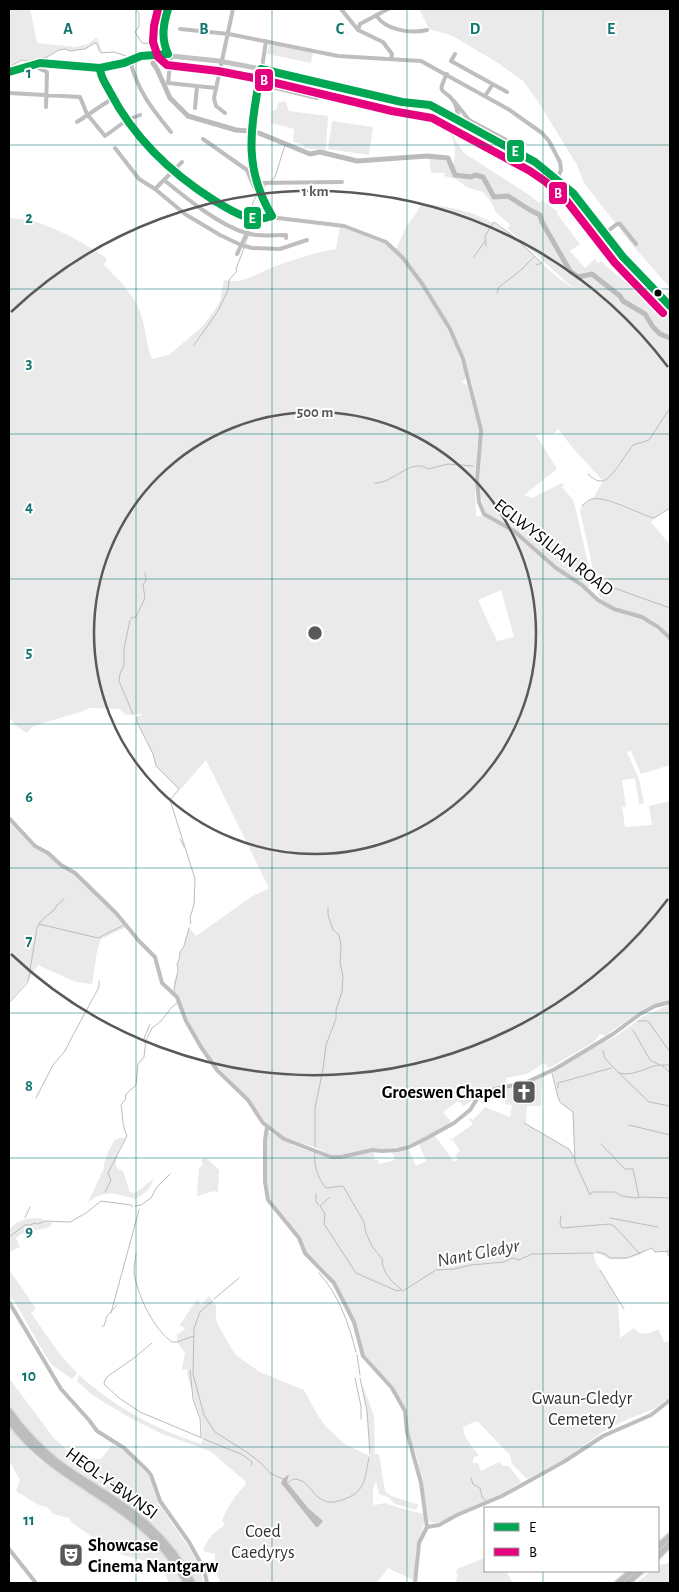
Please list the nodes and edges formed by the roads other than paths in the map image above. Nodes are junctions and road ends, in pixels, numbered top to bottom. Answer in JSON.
{"nodes":[{"id":1,"x":168,"y":9,"type":"edge"},
{"id":2,"x":233,"y":9,"type":"edge"},
{"id":3,"x":341,"y":9,"type":"edge"},
{"id":4,"x":388,"y":9,"type":"edge"},
{"id":5,"x":376,"y":15,"type":"junction"},
{"id":6,"x":180,"y":29,"type":"dead end"},
{"id":7,"x":358,"y":30,"type":"junction"},
{"id":8,"x":427,"y":30,"type":"dead end"},
{"id":9,"x":229,"y":34,"type":"junction"},
{"id":10,"x":266,"y":41,"type":"junction"},
{"id":11,"x":455,"y":54,"type":"dead end"},
{"id":12,"x":169,"y":55,"type":"junction"},
{"id":13,"x":390,"y":59,"type":"junction"},
{"id":14,"x":130,"y":60,"type":"junction"},
{"id":15,"x":222,"y":62,"type":"junction"},
{"id":16,"x":31,"y":65,"type":"junction"},
{"id":17,"x":100,"y":68,"type":"junction"},
{"id":18,"x":261,"y":69,"type":"junction"},
{"id":19,"x":9,"y":72,"type":"edge"},
{"id":20,"x":447,"y":74,"type":"junction"},
{"id":21,"x":322,"y":83,"type":"junction"},
{"id":22,"x":259,"y":84,"type":"junction"},
{"id":23,"x":493,"y":84,"type":"junction"},
{"id":24,"x":197,"y":86,"type":"junction"},
{"id":25,"x":216,"y":88,"type":"junction"},
{"id":26,"x":9,"y":92,"type":"edge"},
{"id":27,"x":507,"y":92,"type":"dead end"},
{"id":28,"x":47,"y":94,"type":"junction"},
{"id":29,"x":485,"y":96,"type":"junction"},
{"id":30,"x":113,"y":98,"type":"junction"},
{"id":31,"x":454,"y":102,"type":"junction"},
{"id":32,"x":46,"y":107,"type":"dead end"},
{"id":33,"x":195,"y":108,"type":"dead end"},
{"id":34,"x":225,"y":113,"type":"dead end"},
{"id":35,"x":88,"y":114,"type":"junction"},
{"id":36,"x":140,"y":115,"type":"dead end"},
{"id":37,"x":128,"y":120,"type":"junction"},
{"id":38,"x":77,"y":122,"type":"dead end"},
{"id":39,"x":460,"y":122,"type":"junction"},
{"id":40,"x":171,"y":132,"type":"dead end"},
{"id":41,"x":203,"y":139,"type":"dead end"},
{"id":42,"x":115,"y":148,"type":"dead end"},
{"id":43,"x":514,"y":151,"type":"junction"},
{"id":44,"x":182,"y":162,"type":"dead end"},
{"id":45,"x":173,"y":172,"type":"junction"},
{"id":46,"x":558,"y":179,"type":"junction"},
{"id":47,"x":164,"y":180,"type":"junction"},
{"id":48,"x":342,"y":182,"type":"dead end"},
{"id":49,"x":256,"y":184,"type":"junction"},
{"id":50,"x":156,"y":189,"type":"junction"},
{"id":51,"x":272,"y":216,"type":"junction"},
{"id":52,"x":253,"y":220,"type":"junction"},
{"id":53,"x":246,"y":234,"type":"junction"},
{"id":54,"x":604,"y":234,"type":"junction"},
{"id":55,"x":286,"y":238,"type":"dead end"},
{"id":56,"x":307,"y":240,"type":"dead end"},
{"id":57,"x":636,"y":244,"type":"dead end"},
{"id":58,"x":241,"y":245,"type":"junction"},
{"id":59,"x":237,"y":254,"type":"dead end"},
{"id":60,"x":670,"y":306,"type":"edge"},
{"id":61,"x":670,"y":638,"type":"edge"},
{"id":62,"x":9,"y":818,"type":"edge"},
{"id":63,"x":670,"y":1002,"type":"edge"},
{"id":64,"x":267,"y":1127,"type":"junction"},
{"id":65,"x":9,"y":1302,"type":"edge"},
{"id":66,"x":670,"y":1400,"type":"edge"},
{"id":67,"x":9,"y":1411,"type":"edge"},
{"id":68,"x":9,"y":1420,"type":"edge"},
{"id":69,"x":427,"y":1526,"type":"junction"},
{"id":70,"x":670,"y":1536,"type":"edge"},
{"id":71,"x":670,"y":1544,"type":"edge"},
{"id":72,"x":659,"y":1546,"type":"edge"},
{"id":73,"x":9,"y":1549,"type":"edge"},
{"id":74,"x":659,"y":1555,"type":"edge"},
{"id":75,"x":631,"y":1572,"type":"edge"},
{"id":76,"x":640,"y":1572,"type":"edge"},
{"id":77,"x":36,"y":1583,"type":"edge"},
{"id":78,"x":187,"y":1583,"type":"edge"},
{"id":79,"x":192,"y":1583,"type":"edge"},
{"id":80,"x":207,"y":1583,"type":"edge"},
{"id":81,"x":414,"y":1583,"type":"edge"},
{"id":82,"x":618,"y":1583,"type":"edge"},
{"id":83,"x":627,"y":1583,"type":"edge"}],
"edges":[{"from":1,"to":12,"type":"main road"},
{"from":2,"to":9,"type":"street"},
{"from":3,"to":7,"type":"street"},
{"from":4,"to":5,"type":"street"},
{"from":5,"to":7,"type":"street"},
{"from":5,"to":8,"type":"street"},
{"from":6,"to":9,"type":"street"},
{"from":7,"to":13,"type":"street"},
{"from":9,"to":10,"type":"street"},
{"from":9,"to":15,"type":"street"},
{"from":10,"to":13,"type":"street"},
{"from":10,"to":18,"type":"street"},
{"from":11,"to":23,"type":"street"},
{"from":12,"to":14,"type":"street"},
{"from":12,"to":15,"type":"main road"},
{"from":12,"to":24,"type":"street"},
{"from":13,"to":20,"type":"street"},
{"from":14,"to":17,"type":"street"},
{"from":14,"to":40,"type":"street"},
{"from":15,"to":18,"type":"main road"},
{"from":15,"to":25,"type":"street"},
{"from":16,"to":17,"type":"street"},
{"from":16,"to":19,"type":"street"},
{"from":16,"to":28,"type":"street"},
{"from":17,"to":30,"type":"street"},
{"from":18,"to":21,"type":"main road"},
{"from":18,"to":22,"type":"street"},
{"from":20,"to":29,"type":"street"},
{"from":20,"to":31,"type":"street"},
{"from":21,"to":22,"type":"street"},
{"from":21,"to":39,"type":"main road"},
{"from":22,"to":49,"type":"street"},
{"from":23,"to":27,"type":"street"},
{"from":23,"to":29,"type":"street"},
{"from":24,"to":25,"type":"street"},
{"from":24,"to":33,"type":"street"},
{"from":25,"to":34,"type":"street"},
{"from":26,"to":28,"type":"street"},
{"from":28,"to":32,"type":"street"},
{"from":28,"to":35,"type":"street"},
{"from":29,"to":46,"type":"street"},
{"from":30,"to":35,"type":"street"},
{"from":30,"to":37,"type":"street"},
{"from":31,"to":39,"type":"street"},
{"from":31,"to":43,"type":"street"},
{"from":35,"to":37,"type":"street"},
{"from":35,"to":38,"type":"street"},
{"from":36,"to":37,"type":"street"},
{"from":37,"to":45,"type":"street"},
{"from":39,"to":43,"type":"main road"},
{"from":41,"to":49,"type":"street"},
{"from":42,"to":50,"type":"street"},
{"from":43,"to":46,"type":"main road"},
{"from":44,"to":45,"type":"street"},
{"from":45,"to":47,"type":"street"},
{"from":45,"to":52,"type":"street"},
{"from":46,"to":54,"type":"main road"},
{"from":47,"to":50,"type":"street"},
{"from":47,"to":53,"type":"street"},
{"from":48,"to":49,"type":"street"},
{"from":49,"to":51,"type":"street"},
{"from":50,"to":58,"type":"street"},
{"from":51,"to":52,"type":"street"},
{"from":51,"to":61,"type":"street","name":"EGLWYSILIAN ROAD"},
{"from":52,"to":53,"type":"street"},
{"from":53,"to":55,"type":"street"},
{"from":53,"to":58,"type":"street"},
{"from":54,"to":57,"type":"street"},
{"from":54,"to":60,"type":"main road"},
{"from":56,"to":58,"type":"street"},
{"from":58,"to":59,"type":"street"},
{"from":62,"to":64,"type":"street"},
{"from":63,"to":64,"type":"street"},
{"from":64,"to":69,"type":"street"},
{"from":65,"to":80,"type":"street","name":"HEOL-Y-BWNSI"},
{"from":66,"to":69,"type":"street"},
{"from":67,"to":79,"type":"highway","name":"HEOL-Y-BWNSI"},
{"from":68,"to":78,"type":"highway","name":"HEOL-Y-BWNSI"},
{"from":69,"to":81,"type":"street"},
{"from":70,"to":72,"type":"main road"},
{"from":71,"to":74,"type":"main road"},
{"from":73,"to":77,"type":"street"},
{"from":75,"to":82,"type":"main road"},
{"from":76,"to":83,"type":"main road"}]}
